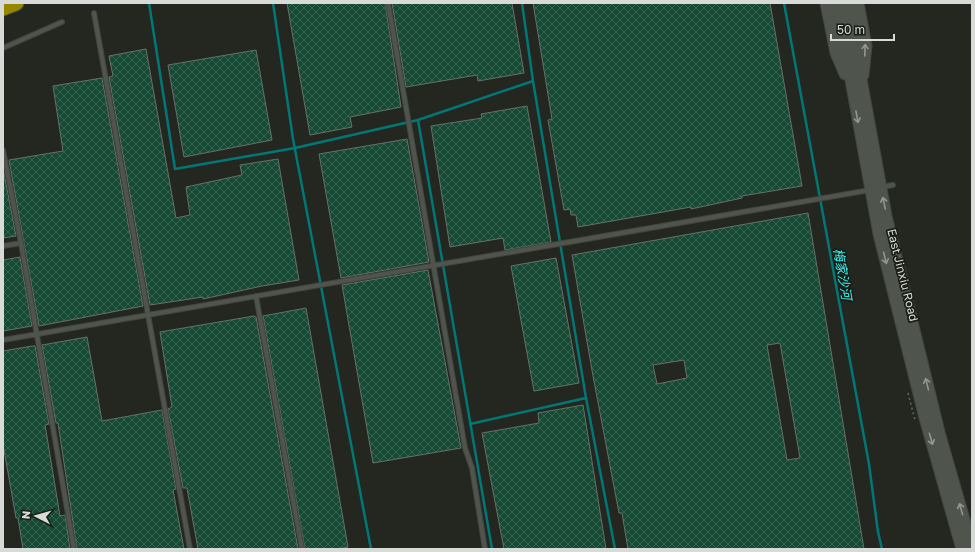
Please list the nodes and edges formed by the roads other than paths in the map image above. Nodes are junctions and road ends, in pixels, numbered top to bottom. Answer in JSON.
{"nodes":[{"id":1,"x":16,"y":3,"type":"edge"},
{"id":2,"x":388,"y":3,"type":"edge"},
{"id":3,"x":826,"y":3,"type":"edge"},
{"id":4,"x":837,"y":3,"type":"edge"},
{"id":5,"x":847,"y":3,"type":"edge"},
{"id":6,"x":858,"y":3,"type":"edge"},
{"id":7,"x":3,"y":8,"type":"edge"},
{"id":8,"x":94,"y":14,"type":"dead end"},
{"id":9,"x":62,"y":22,"type":"dead end"},
{"id":10,"x":845,"y":22,"type":"junction"},
{"id":11,"x":3,"y":48,"type":"edge"},
{"id":12,"x":857,"y":90,"type":"junction"},
{"id":13,"x":3,"y":150,"type":"edge"},
{"id":14,"x":893,"y":185,"type":"dead end"},
{"id":15,"x":876,"y":189,"type":"junction"},
{"id":16,"x":20,"y":243,"type":"junction"},
{"id":17,"x":3,"y":246,"type":"edge"},
{"id":18,"x":434,"y":266,"type":"junction"},
{"id":19,"x":256,"y":296,"type":"junction"},
{"id":20,"x":148,"y":315,"type":"junction"},
{"id":21,"x":36,"y":334,"type":"junction"},
{"id":22,"x":3,"y":340,"type":"edge"},
{"id":23,"x":972,"y":547,"type":"edge"},
{"id":24,"x":74,"y":549,"type":"edge"},
{"id":25,"x":190,"y":549,"type":"edge"},
{"id":26,"x":302,"y":549,"type":"edge"},
{"id":27,"x":485,"y":549,"type":"edge"},
{"id":28,"x":962,"y":549,"type":"edge"}],
"edges":[{"from":1,"to":7,"type":"highway"},
{"from":2,"to":18,"type":"lane"},
{"from":3,"to":12,"type":"main road"},
{"from":4,"to":10,"type":"main road","name":"East Jinxiu Road"},
{"from":5,"to":10,"type":"main road","name":"East Jinxiu Road"},
{"from":12,"to":6,"type":"main road","one_way":true},
{"from":8,"to":20,"type":"lane"},
{"from":9,"to":11,"type":"lane"},
{"from":10,"to":12,"type":"main road","name":"East Jinxiu Road"},
{"from":12,"to":15,"type":"main road","name":"East Jinxiu Road"},
{"from":13,"to":16,"type":"lane"},
{"from":14,"to":15,"type":"lane"},
{"from":15,"to":18,"type":"lane"},
{"from":23,"to":15,"type":"main road","name":"East Jinxiu Road","one_way":true},
{"from":15,"to":28,"type":"main road","name":"East Jinxiu Road","one_way":true},
{"from":16,"to":17,"type":"lane"},
{"from":16,"to":21,"type":"lane"},
{"from":18,"to":19,"type":"lane"},
{"from":18,"to":27,"type":"lane"},
{"from":19,"to":20,"type":"lane"},
{"from":19,"to":26,"type":"lane"},
{"from":20,"to":21,"type":"lane"},
{"from":20,"to":25,"type":"lane"},
{"from":21,"to":22,"type":"lane"},
{"from":21,"to":24,"type":"lane"}]}
